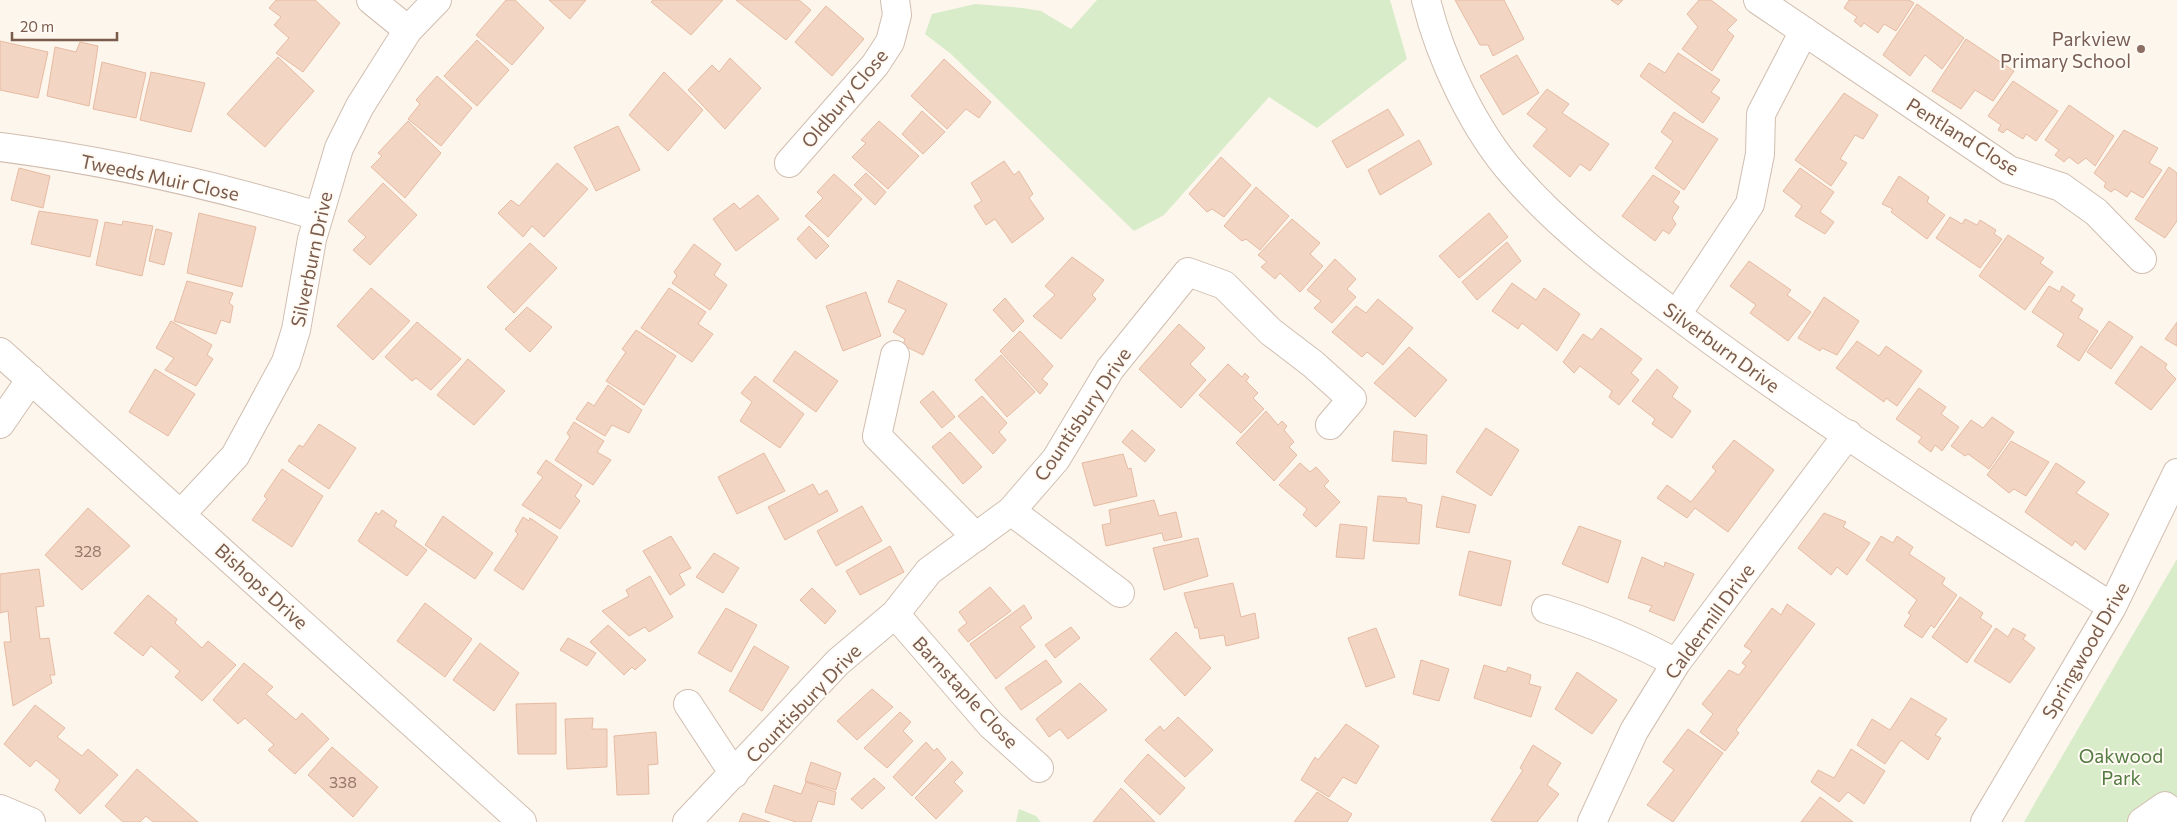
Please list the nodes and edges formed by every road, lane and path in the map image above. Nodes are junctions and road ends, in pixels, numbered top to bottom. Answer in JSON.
{"nodes":[{"id":1,"x":371,"y":0,"type":"edge"},
{"id":2,"x":437,"y":0,"type":"edge"},
{"id":3,"x":895,"y":0,"type":"edge"},
{"id":4,"x":1426,"y":0,"type":"edge"},
{"id":5,"x":1758,"y":0,"type":"edge"},
{"id":6,"x":408,"y":30,"type":"junction"},
{"id":7,"x":1804,"y":31,"type":"junction"},
{"id":8,"x":0,"y":147,"type":"edge"},
{"id":9,"x":789,"y":163,"type":"dead end"},
{"id":10,"x":318,"y":216,"type":"junction"},
{"id":11,"x":2142,"y":260,"type":"dead end"},
{"id":12,"x":1677,"y":314,"type":"junction"},
{"id":13,"x":0,"y":352,"type":"edge"},
{"id":14,"x":894,"y":355,"type":"dead end"},
{"id":15,"x":31,"y":379,"type":"junction"},
{"id":16,"x":0,"y":424,"type":"edge"},
{"id":17,"x":1330,"y":425,"type":"dead end"},
{"id":18,"x":1848,"y":434,"type":"junction"},
{"id":19,"x":2177,"y":473,"type":"edge"},
{"id":20,"x":1011,"y":511,"type":"junction"},
{"id":21,"x":181,"y":514,"type":"junction"},
{"id":22,"x":976,"y":537,"type":"junction"},
{"id":23,"x":1120,"y":593,"type":"dead end"},
{"id":24,"x":2112,"y":607,"type":"junction"},
{"id":25,"x":1546,"y":609,"type":"dead end"},
{"id":26,"x":895,"y":614,"type":"junction"},
{"id":27,"x":1676,"y":663,"type":"junction"},
{"id":28,"x":688,"y":704,"type":"dead end"},
{"id":29,"x":1040,"y":768,"type":"dead end"},
{"id":30,"x":734,"y":774,"type":"junction"},
{"id":31,"x":0,"y":809,"type":"edge"},
{"id":32,"x":2177,"y":816,"type":"edge"},
{"id":33,"x":1987,"y":821,"type":"edge"},
{"id":34,"x":31,"y":822,"type":"edge"},
{"id":35,"x":522,"y":822,"type":"edge"},
{"id":36,"x":687,"y":822,"type":"edge"},
{"id":37,"x":1592,"y":822,"type":"edge"},
{"id":38,"x":2142,"y":822,"type":"edge"}],
"edges":[{"from":1,"to":6,"type":"street"},
{"from":2,"to":6,"type":"street","name":"Silverburn Drive"},
{"from":3,"to":9,"type":"street","name":"Oldbury Close"},
{"from":4,"to":12,"type":"street","name":"Silverburn Drive"},
{"from":5,"to":7,"type":"street","name":"Pentland Close"},
{"from":6,"to":10,"type":"street","name":"Silverburn Drive"},
{"from":7,"to":11,"type":"street","name":"Pentland Close"},
{"from":7,"to":12,"type":"street"},
{"from":8,"to":10,"type":"street","name":"Tweeds Muir Close"},
{"from":10,"to":21,"type":"street","name":"Silverburn Drive"},
{"from":12,"to":18,"type":"street","name":"Silverburn Drive"},
{"from":13,"to":15,"type":"street","name":"Bishops Drive"},
{"from":14,"to":22,"type":"street"},
{"from":15,"to":16,"type":"street"},
{"from":15,"to":21,"type":"street","name":"Bishops Drive"},
{"from":17,"to":20,"type":"street","name":"Countisbury Drive"},
{"from":18,"to":24,"type":"street","name":"Silverburn Drive"},
{"from":18,"to":27,"type":"street","name":"Caldermill Drive"},
{"from":19,"to":24,"type":"street","name":"Springwood Drive"},
{"from":20,"to":22,"type":"street","name":"Countisbury Drive"},
{"from":20,"to":23,"type":"street"},
{"from":21,"to":35,"type":"street","name":"Bishops Drive"},
{"from":22,"to":26,"type":"street","name":"Countisbury Drive"},
{"from":24,"to":33,"type":"street","name":"Springwood Drive"},
{"from":25,"to":27,"type":"street"},
{"from":26,"to":29,"type":"street","name":"Barnstaple Close"},
{"from":26,"to":30,"type":"street","name":"Countisbury Drive"},
{"from":27,"to":37,"type":"street","name":"Caldermill Drive"},
{"from":28,"to":30,"type":"street"},
{"from":30,"to":36,"type":"street","name":"Countisbury Drive"},
{"from":31,"to":34,"type":"street"},
{"from":32,"to":38,"type":"street"}]}
